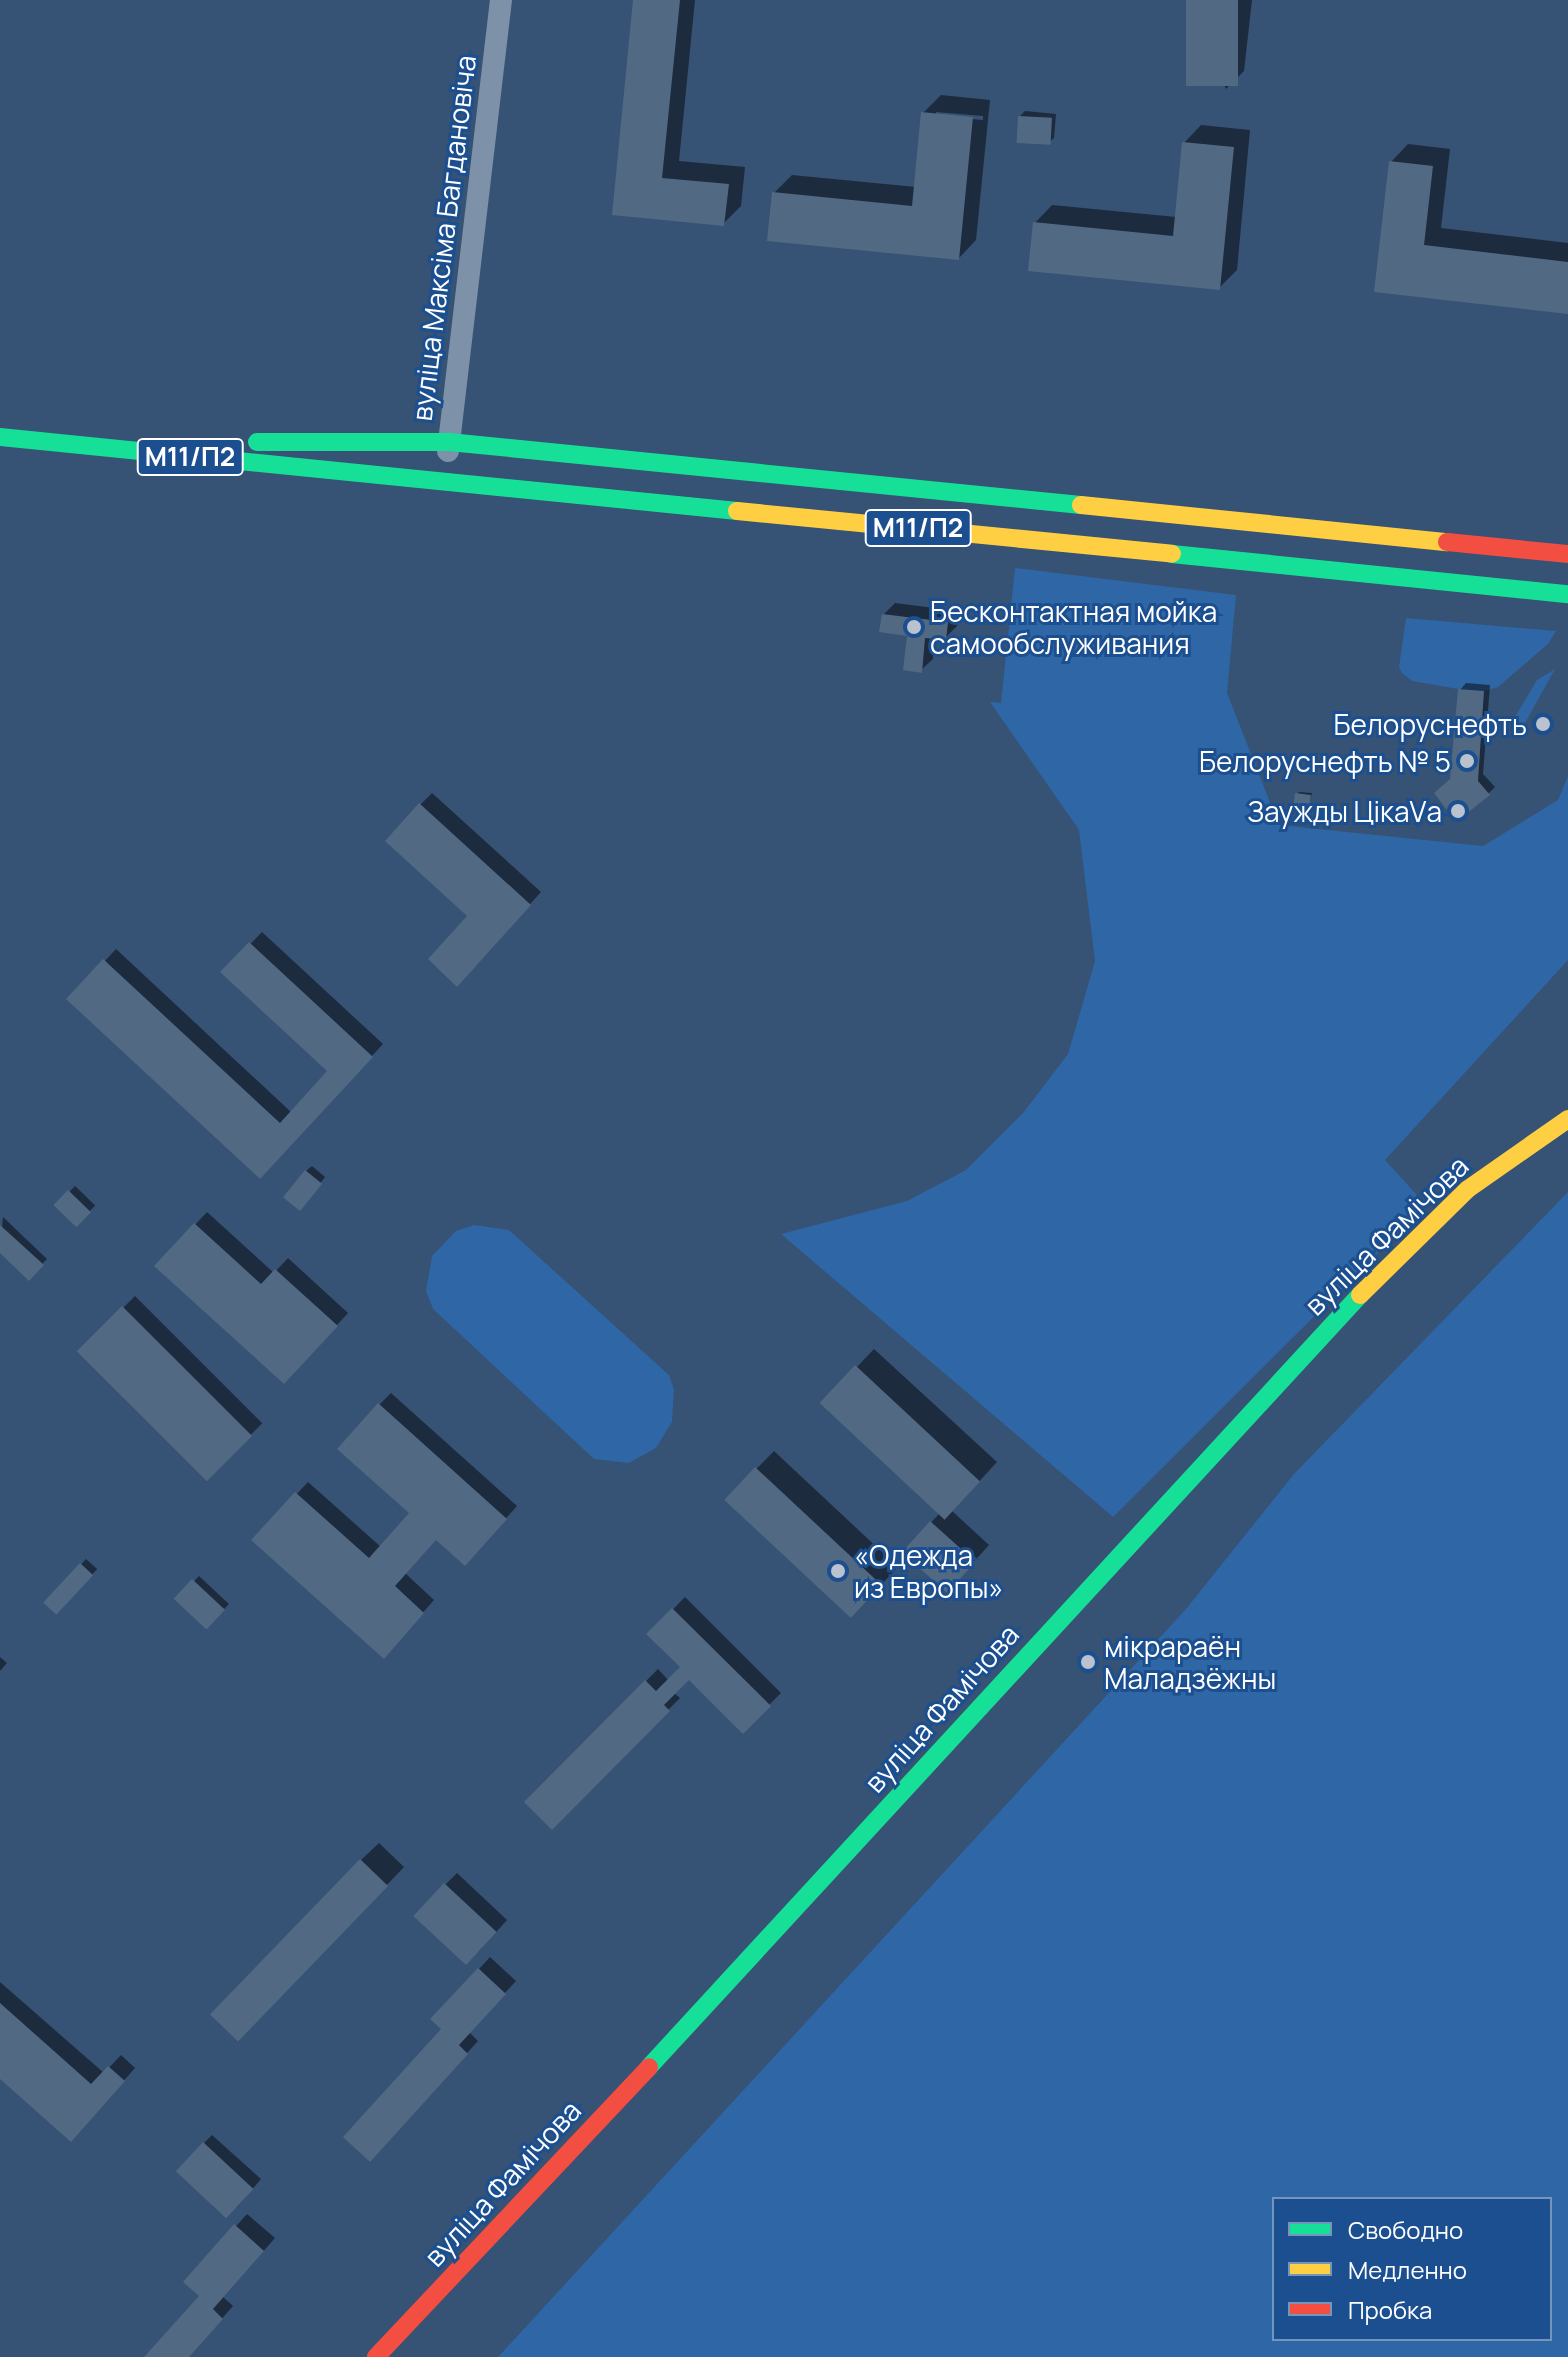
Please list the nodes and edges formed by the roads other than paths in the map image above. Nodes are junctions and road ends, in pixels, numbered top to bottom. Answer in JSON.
{"nodes":[{"id":1,"x":501,"y":0,"type":"edge"},
{"id":2,"x":0,"y":437,"type":"edge"},
{"id":3,"x":449,"y":442,"type":"junction"},
{"id":4,"x":117,"y":448,"type":"junction"},
{"id":5,"x":443,"y":484,"type":"junction"},
{"id":6,"x":1568,"y":554,"type":"edge"},
{"id":7,"x":1568,"y":594,"type":"edge"},
{"id":8,"x":1568,"y":1119,"type":"edge"},
{"id":9,"x":376,"y":2357,"type":"edge"}],
"edges":[{"from":1,"to":3,"type":"street","name":"вуліца Максіма Багдановіча"},
{"from":2,"to":4,"type":"main road","number":"М11/П2"},
{"from":3,"to":4,"type":"main road","number":"М11/П2"},
{"from":3,"to":5,"type":"street","name":"вуліца Максіма Багдановіча"},
{"from":3,"to":6,"type":"main road","number":"М11/П2"},
{"from":4,"to":5,"type":"main road","number":"М11/П2"},
{"from":5,"to":7,"type":"main road","number":"М11/П2"},
{"from":8,"to":9,"type":"main road","name":"вуліца Фамічова"}]}
